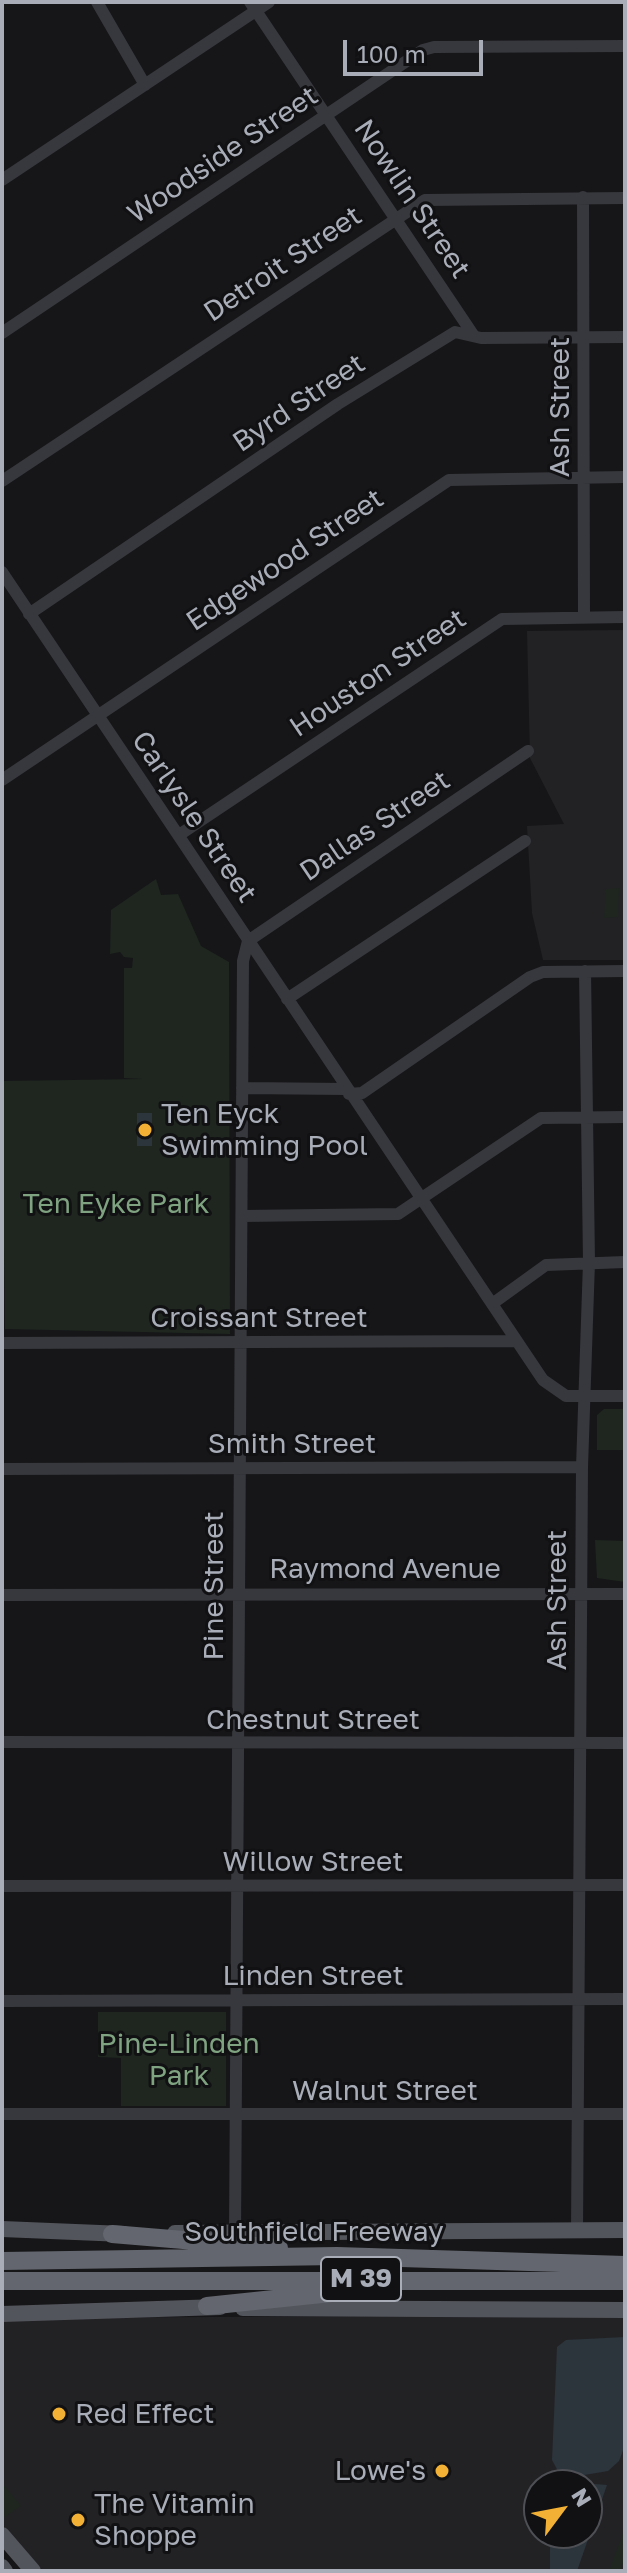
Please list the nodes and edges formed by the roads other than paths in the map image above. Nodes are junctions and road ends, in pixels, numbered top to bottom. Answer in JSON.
{"nodes":[{"id":1,"x":97,"y":2,"type":"edge"},
{"id":2,"x":269,"y":2,"type":"edge"},
{"id":3,"x":253,"y":6,"type":"edge"},
{"id":4,"x":625,"y":46,"type":"edge"},
{"id":5,"x":145,"y":85,"type":"junction"},
{"id":6,"x":327,"y":115,"type":"junction"},
{"id":7,"x":2,"y":180,"type":"edge"},
{"id":8,"x":583,"y":197,"type":"junction"},
{"id":9,"x":625,"y":198,"type":"edge"},
{"id":10,"x":396,"y":217,"type":"junction"},
{"id":11,"x":2,"y":333,"type":"edge"},
{"id":12,"x":474,"y":336,"type":"junction"},
{"id":13,"x":584,"y":337,"type":"junction"},
{"id":14,"x":625,"y":337,"type":"edge"},
{"id":15,"x":585,"y":477,"type":"junction"},
{"id":16,"x":625,"y":477,"type":"edge"},
{"id":17,"x":2,"y":481,"type":"edge"},
{"id":18,"x":2,"y":572,"type":"edge"},
{"id":19,"x":29,"y":614,"type":"junction"},
{"id":20,"x":584,"y":617,"type":"junction"},
{"id":21,"x":625,"y":617,"type":"edge"},
{"id":22,"x":98,"y":715,"type":"junction"},
{"id":23,"x":528,"y":751,"type":"dead end"},
{"id":24,"x":2,"y":780,"type":"edge"},
{"id":25,"x":179,"y":835,"type":"junction"},
{"id":26,"x":525,"y":841,"type":"dead end"},
{"id":27,"x":248,"y":941,"type":"junction"},
{"id":28,"x":585,"y":971,"type":"junction"},
{"id":29,"x":625,"y":971,"type":"edge"},
{"id":30,"x":287,"y":999,"type":"junction"},
{"id":31,"x":242,"y":1088,"type":"junction"},
{"id":32,"x":348,"y":1092,"type":"junction"},
{"id":33,"x":586,"y":1117,"type":"junction"},
{"id":34,"x":625,"y":1117,"type":"edge"},
{"id":35,"x":422,"y":1200,"type":"junction"},
{"id":36,"x":243,"y":1216,"type":"junction"},
{"id":37,"x":589,"y":1262,"type":"junction"},
{"id":38,"x":625,"y":1262,"type":"edge"},
{"id":39,"x":492,"y":1304,"type":"junction"},
{"id":40,"x":517,"y":1341,"type":"junction"},
{"id":41,"x":239,"y":1342,"type":"junction"},
{"id":42,"x":2,"y":1343,"type":"edge"},
{"id":43,"x":586,"y":1396,"type":"junction"},
{"id":44,"x":625,"y":1396,"type":"edge"},
{"id":45,"x":582,"y":1467,"type":"junction"},
{"id":46,"x":238,"y":1468,"type":"junction"},
{"id":47,"x":2,"y":1469,"type":"edge"},
{"id":48,"x":581,"y":1592,"type":"junction"},
{"id":49,"x":238,"y":1594,"type":"junction"},
{"id":50,"x":625,"y":1594,"type":"edge"},
{"id":51,"x":2,"y":1595,"type":"edge"},
{"id":52,"x":2,"y":1742,"type":"edge"},
{"id":53,"x":580,"y":1743,"type":"junction"},
{"id":54,"x":625,"y":1743,"type":"edge"},
{"id":55,"x":239,"y":1744,"type":"junction"},
{"id":56,"x":579,"y":1885,"type":"junction"},
{"id":57,"x":625,"y":1885,"type":"edge"},
{"id":58,"x":2,"y":1886,"type":"edge"},
{"id":59,"x":236,"y":1886,"type":"junction"},
{"id":60,"x":625,"y":1999,"type":"edge"},
{"id":61,"x":236,"y":2000,"type":"junction"},
{"id":62,"x":578,"y":2000,"type":"junction"},
{"id":63,"x":2,"y":2001,"type":"edge"},
{"id":64,"x":2,"y":2114,"type":"edge"},
{"id":65,"x":578,"y":2114,"type":"junction"},
{"id":66,"x":625,"y":2114,"type":"edge"},
{"id":67,"x":235,"y":2115,"type":"junction"},
{"id":68,"x":2,"y":2229,"type":"edge"},
{"id":69,"x":577,"y":2230,"type":"junction"},
{"id":70,"x":625,"y":2230,"type":"edge"},
{"id":71,"x":235,"y":2231,"type":"junction"},
{"id":72,"x":112,"y":2234,"type":"junction"},
{"id":73,"x":337,"y":2256,"type":"junction"},
{"id":74,"x":2,"y":2261,"type":"edge"},
{"id":75,"x":625,"y":2265,"type":"edge"},
{"id":76,"x":531,"y":2278,"type":"junction"},
{"id":77,"x":2,"y":2281,"type":"edge"},
{"id":78,"x":625,"y":2281,"type":"edge"},
{"id":79,"x":207,"y":2306,"type":"junction"},
{"id":80,"x":625,"y":2310,"type":"edge"},
{"id":81,"x":2,"y":2314,"type":"edge"},
{"id":82,"x":2,"y":2535,"type":"edge"},
{"id":83,"x":33,"y":2571,"type":"edge"}],
"edges":[{"from":1,"to":5,"type":"street"},
{"from":2,"to":3,"type":"street"},
{"from":3,"to":5,"type":"street"},
{"from":3,"to":6,"type":"street","name":"Nowlin Street"},
{"from":4,"to":6,"type":"street","name":"Woodside Street"},
{"from":5,"to":7,"type":"street"},
{"from":6,"to":10,"type":"street","name":"Nowlin Street"},
{"from":6,"to":11,"type":"street","name":"Woodside Street"},
{"from":8,"to":9,"type":"street","name":"Detroit Street"},
{"from":8,"to":10,"type":"street","name":"Detroit Street"},
{"from":8,"to":13,"type":"street","name":"Ash Street"},
{"from":10,"to":12,"type":"street","name":"Nowlin Street"},
{"from":10,"to":17,"type":"street","name":"Detroit Street"},
{"from":12,"to":13,"type":"street","name":"Byrd Street"},
{"from":12,"to":19,"type":"street","name":"Byrd Street"},
{"from":13,"to":14,"type":"street","name":"Byrd Street"},
{"from":13,"to":15,"type":"street","name":"Ash Street"},
{"from":15,"to":16,"type":"street","name":"Edgewood Street"},
{"from":15,"to":20,"type":"street","name":"Ash Street"},
{"from":15,"to":22,"type":"street","name":"Edgewood Street"},
{"from":18,"to":19,"type":"street","name":"Carlysle Street"},
{"from":19,"to":22,"type":"street","name":"Carlysle Street"},
{"from":20,"to":21,"type":"street","name":"Houston Street"},
{"from":20,"to":25,"type":"street","name":"Houston Street"},
{"from":22,"to":24,"type":"street","name":"Edgewood Street"},
{"from":22,"to":25,"type":"street","name":"Carlysle Street"},
{"from":23,"to":27,"type":"street","name":"Dallas Street"},
{"from":25,"to":27,"type":"street","name":"Carlysle Street"},
{"from":26,"to":30,"type":"street"},
{"from":27,"to":30,"type":"street","name":"Carlysle Street"},
{"from":27,"to":31,"type":"street","name":"Pine Street"},
{"from":28,"to":29,"type":"street"},
{"from":28,"to":32,"type":"street"},
{"from":28,"to":33,"type":"street","name":"Ash Street"},
{"from":30,"to":32,"type":"street","name":"Carlysle Street"},
{"from":31,"to":32,"type":"street"},
{"from":31,"to":36,"type":"street","name":"Pine Street"},
{"from":32,"to":35,"type":"street","name":"Carlysle Street"},
{"from":33,"to":34,"type":"street"},
{"from":33,"to":35,"type":"street"},
{"from":33,"to":37,"type":"street","name":"Ash Street"},
{"from":35,"to":36,"type":"street"},
{"from":35,"to":39,"type":"street","name":"Carlysle Street"},
{"from":36,"to":41,"type":"street","name":"Pine Street"},
{"from":37,"to":38,"type":"street"},
{"from":37,"to":39,"type":"street"},
{"from":37,"to":43,"type":"street","name":"Ash Street"},
{"from":39,"to":40,"type":"street","name":"Carlysle Street"},
{"from":40,"to":41,"type":"street","name":"Croissant Street"},
{"from":40,"to":43,"type":"street","name":"Carlysle Street"},
{"from":41,"to":42,"type":"street","name":"Croissant Street"},
{"from":41,"to":46,"type":"street","name":"Pine Street"},
{"from":43,"to":44,"type":"street","name":"Carlysle Street"},
{"from":43,"to":45,"type":"street","name":"Ash Street"},
{"from":45,"to":46,"type":"street","name":"Smith Street"},
{"from":45,"to":48,"type":"street","name":"Ash Street"},
{"from":46,"to":47,"type":"street","name":"Smith Street"},
{"from":46,"to":49,"type":"street","name":"Pine Street"},
{"from":48,"to":49,"type":"street","name":"Raymond Avenue"},
{"from":48,"to":50,"type":"street","name":"Raymond Avenue"},
{"from":48,"to":53,"type":"street","name":"Ash Street"},
{"from":49,"to":51,"type":"street","name":"Raymond Avenue"},
{"from":49,"to":55,"type":"street","name":"Pine Street"},
{"from":52,"to":55,"type":"street","name":"Chestnut Street"},
{"from":53,"to":54,"type":"street","name":"Chestnut Street"},
{"from":53,"to":55,"type":"street","name":"Chestnut Street"},
{"from":53,"to":56,"type":"street","name":"Ash Street"},
{"from":55,"to":59,"type":"street","name":"Pine Street"},
{"from":56,"to":57,"type":"street","name":"Willow Street"},
{"from":56,"to":59,"type":"street","name":"Willow Street"},
{"from":56,"to":62,"type":"street","name":"Ash Street"},
{"from":58,"to":59,"type":"street","name":"Willow Street"},
{"from":59,"to":61,"type":"street","name":"Pine Street"},
{"from":60,"to":62,"type":"street","name":"Linden Street"},
{"from":61,"to":62,"type":"street","name":"Linden Street"},
{"from":61,"to":63,"type":"street","name":"Linden Street"},
{"from":61,"to":67,"type":"street","name":"Pine Street"},
{"from":62,"to":65,"type":"street","name":"Ash Street"},
{"from":64,"to":67,"type":"street","name":"Walnut Street"},
{"from":65,"to":66,"type":"street","name":"Walnut Street"},
{"from":65,"to":67,"type":"street","name":"Walnut Street"},
{"from":65,"to":69,"type":"street","name":"Ash Street"},
{"from":67,"to":71,"type":"street","name":"Pine Street"},
{"from":68,"to":72,"type":"main road"},
{"from":69,"to":70,"type":"main road"},
{"from":69,"to":71,"type":"main road"},
{"from":71,"to":72,"type":"main road"},
{"from":72,"to":73,"type":"highway"},
{"from":73,"to":74,"type":"highway","name":"Southfield Freeway","number":"M 39"},
{"from":73,"to":75,"type":"highway","name":"Southfield Freeway","number":"M 39"},
{"from":76,"to":77,"type":"highway","name":"Southfield Freeway","number":"M 39"},
{"from":76,"to":78,"type":"highway","name":"Southfield Freeway","number":"M 39"},
{"from":76,"to":79,"type":"highway"},
{"from":79,"to":80,"type":"main road"},
{"from":79,"to":81,"type":"main road"},
{"from":82,"to":83,"type":"main road"}]}
